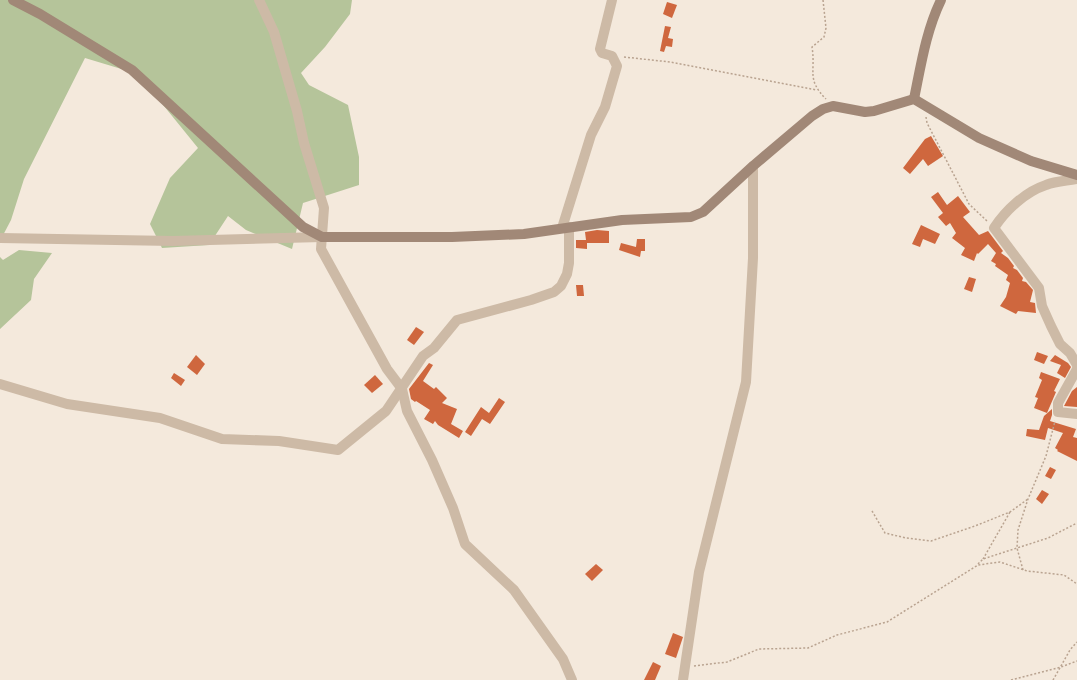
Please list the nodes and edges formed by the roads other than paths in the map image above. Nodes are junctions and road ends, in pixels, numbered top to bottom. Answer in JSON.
{"nodes":[{"id":1,"x":13,"y":0,"type":"edge"},
{"id":2,"x":259,"y":0,"type":"edge"},
{"id":3,"x":612,"y":0,"type":"edge"},
{"id":4,"x":941,"y":0,"type":"edge"},
{"id":5,"x":914,"y":99,"type":"junction"},
{"id":6,"x":753,"y":166,"type":"junction"},
{"id":7,"x":1077,"y":175,"type":"edge"},
{"id":8,"x":1077,"y":179,"type":"edge"},
{"id":9,"x":565,"y":228,"type":"junction"},
{"id":10,"x":322,"y":237,"type":"junction"},
{"id":11,"x":0,"y":238,"type":"edge"},
{"id":12,"x":1077,"y":365,"type":"edge"},
{"id":13,"x":1077,"y":369,"type":"edge"},
{"id":14,"x":0,"y":384,"type":"edge"},
{"id":15,"x":402,"y":389,"type":"junction"},
{"id":16,"x":1077,"y":414,"type":"edge"},
{"id":17,"x":572,"y":680,"type":"edge"},
{"id":18,"x":683,"y":680,"type":"edge"}],
"edges":[{"from":1,"to":10,"type":"street"},
{"from":2,"to":10,"type":"street"},
{"from":3,"to":9,"type":"street"},
{"from":4,"to":5,"type":"street"},
{"from":5,"to":6,"type":"street"},
{"from":5,"to":7,"type":"street"},
{"from":6,"to":9,"type":"street"},
{"from":6,"to":18,"type":"street"},
{"from":8,"to":12,"type":"street"},
{"from":9,"to":10,"type":"street"},
{"from":9,"to":15,"type":"street"},
{"from":10,"to":11,"type":"street"},
{"from":10,"to":15,"type":"street"},
{"from":13,"to":16,"type":"street"},
{"from":14,"to":15,"type":"street"},
{"from":15,"to":17,"type":"street"}]}
